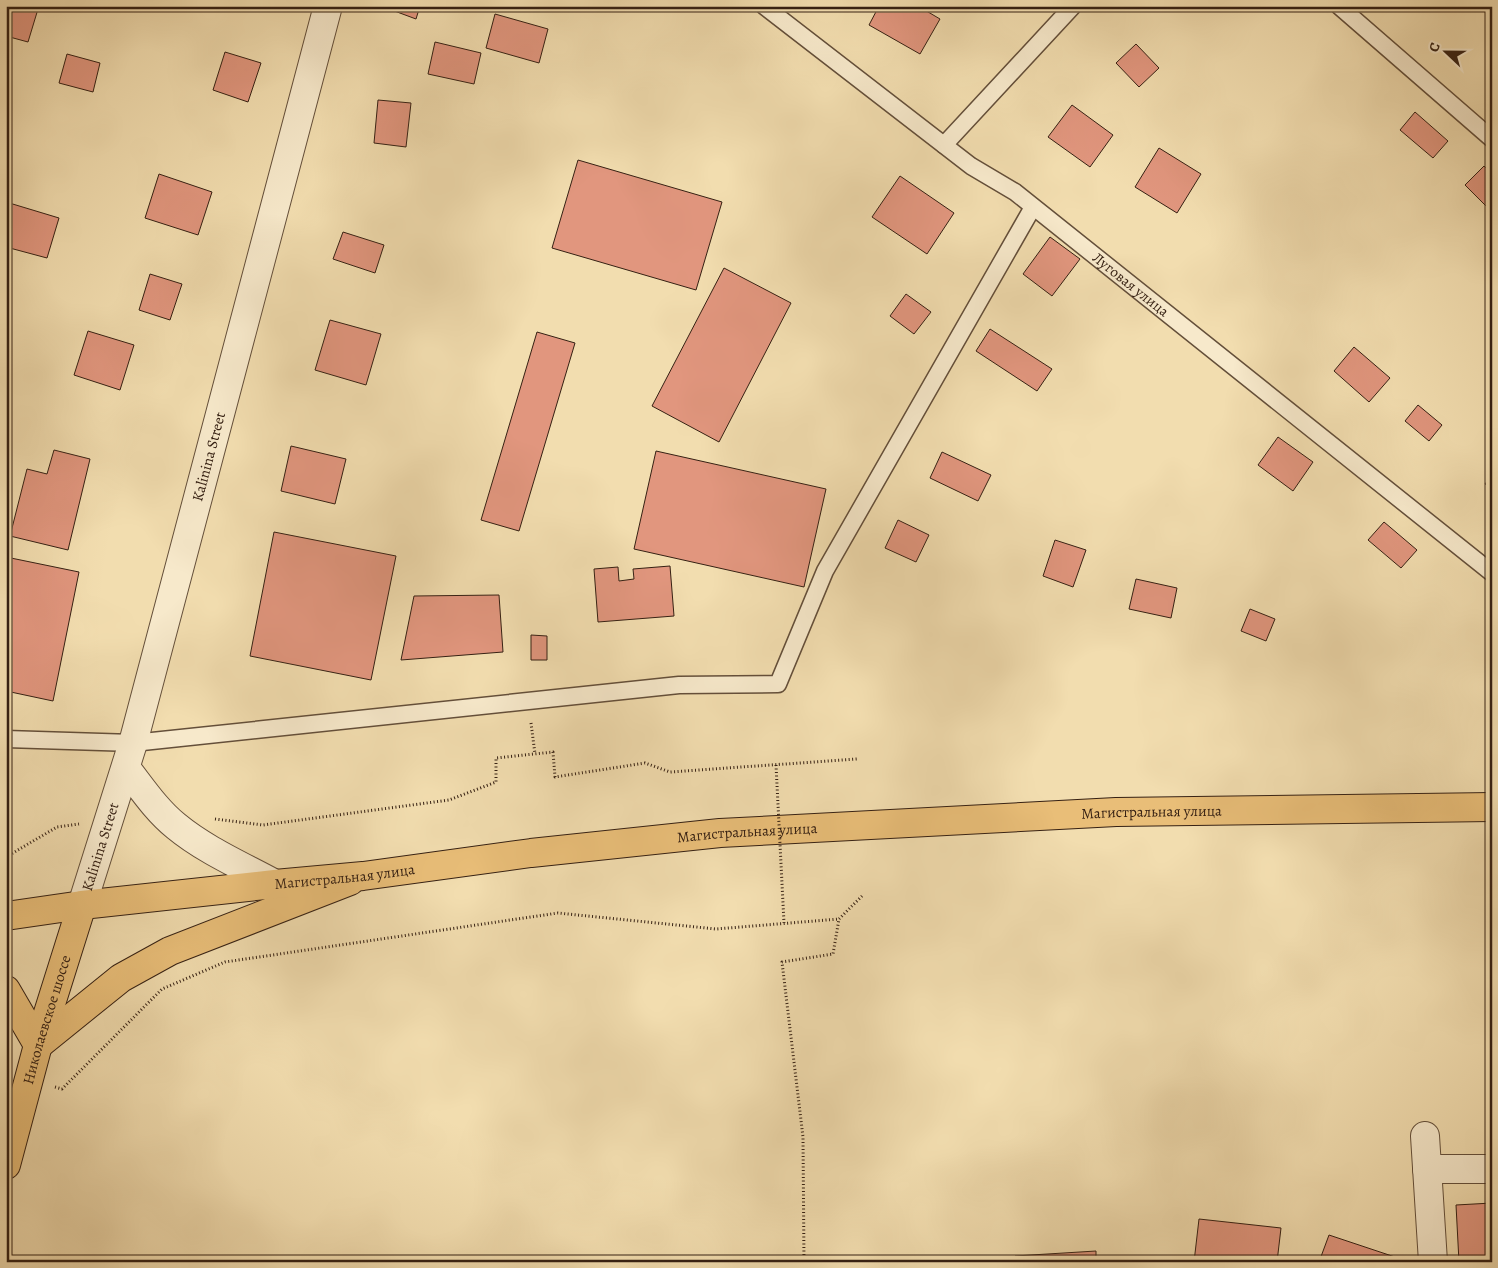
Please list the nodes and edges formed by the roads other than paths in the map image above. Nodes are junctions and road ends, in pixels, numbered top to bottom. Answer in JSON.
{"nodes":[{"id":1,"x":328,"y":6,"type":"edge"},
{"id":2,"x":764,"y":6,"type":"edge"},
{"id":3,"x":1073,"y":6,"type":"edge"},
{"id":4,"x":1339,"y":6,"type":"edge"},
{"id":5,"x":1492,"y":139,"type":"edge"},
{"id":6,"x":944,"y":145,"type":"junction"},
{"id":7,"x":1034,"y":207,"type":"junction"},
{"id":8,"x":1492,"y":573,"type":"edge"},
{"id":9,"x":6,"y":739,"type":"edge"},
{"id":10,"x":129,"y":755,"type":"junction"},
{"id":11,"x":1492,"y":808,"type":"edge"},
{"id":12,"x":363,"y":876,"type":"junction"},
{"id":13,"x":275,"y":884,"type":"junction"},
{"id":14,"x":82,"y":905,"type":"junction"},
{"id":15,"x":6,"y":916,"type":"edge"},
{"id":16,"x":6,"y":990,"type":"edge"},
{"id":17,"x":38,"y":1045,"type":"junction"},
{"id":18,"x":1425,"y":1136,"type":"dead end"},
{"id":19,"x":6,"y":1165,"type":"edge"},
{"id":20,"x":1427,"y":1169,"type":"junction"},
{"id":21,"x":1492,"y":1169,"type":"edge"},
{"id":22,"x":1433,"y":1262,"type":"edge"}],
"edges":[{"from":1,"to":10,"type":"street","name":"Kalinina Street"},
{"from":2,"to":6,"type":"lane","name":"Луговая улица"},
{"from":3,"to":6,"type":"lane"},
{"from":4,"to":5,"type":"lane"},
{"from":6,"to":7,"type":"lane","name":"Луговая улица"},
{"from":7,"to":8,"type":"lane","name":"Луговая улица"},
{"from":7,"to":10,"type":"lane"},
{"from":9,"to":10,"type":"lane"},
{"from":10,"to":13,"type":"street"},
{"from":10,"to":14,"type":"street","name":"Kalinina Street"},
{"from":11,"to":12,"type":"main road","name":"Магистральная улица"},
{"from":12,"to":13,"type":"main road","name":"Магистральная улица"},
{"from":12,"to":17,"type":"main road"},
{"from":13,"to":14,"type":"main road","name":"Магистральная улица"},
{"from":14,"to":15,"type":"main road","name":"Магистральная улица"},
{"from":14,"to":17,"type":"main road","name":"Николаевское шоссе"},
{"from":16,"to":17,"type":"main road"},
{"from":17,"to":19,"type":"main road","name":"Николаевское шоссе"},
{"from":18,"to":20,"type":"street"},
{"from":20,"to":21,"type":"street"},
{"from":20,"to":22,"type":"street"}]}
